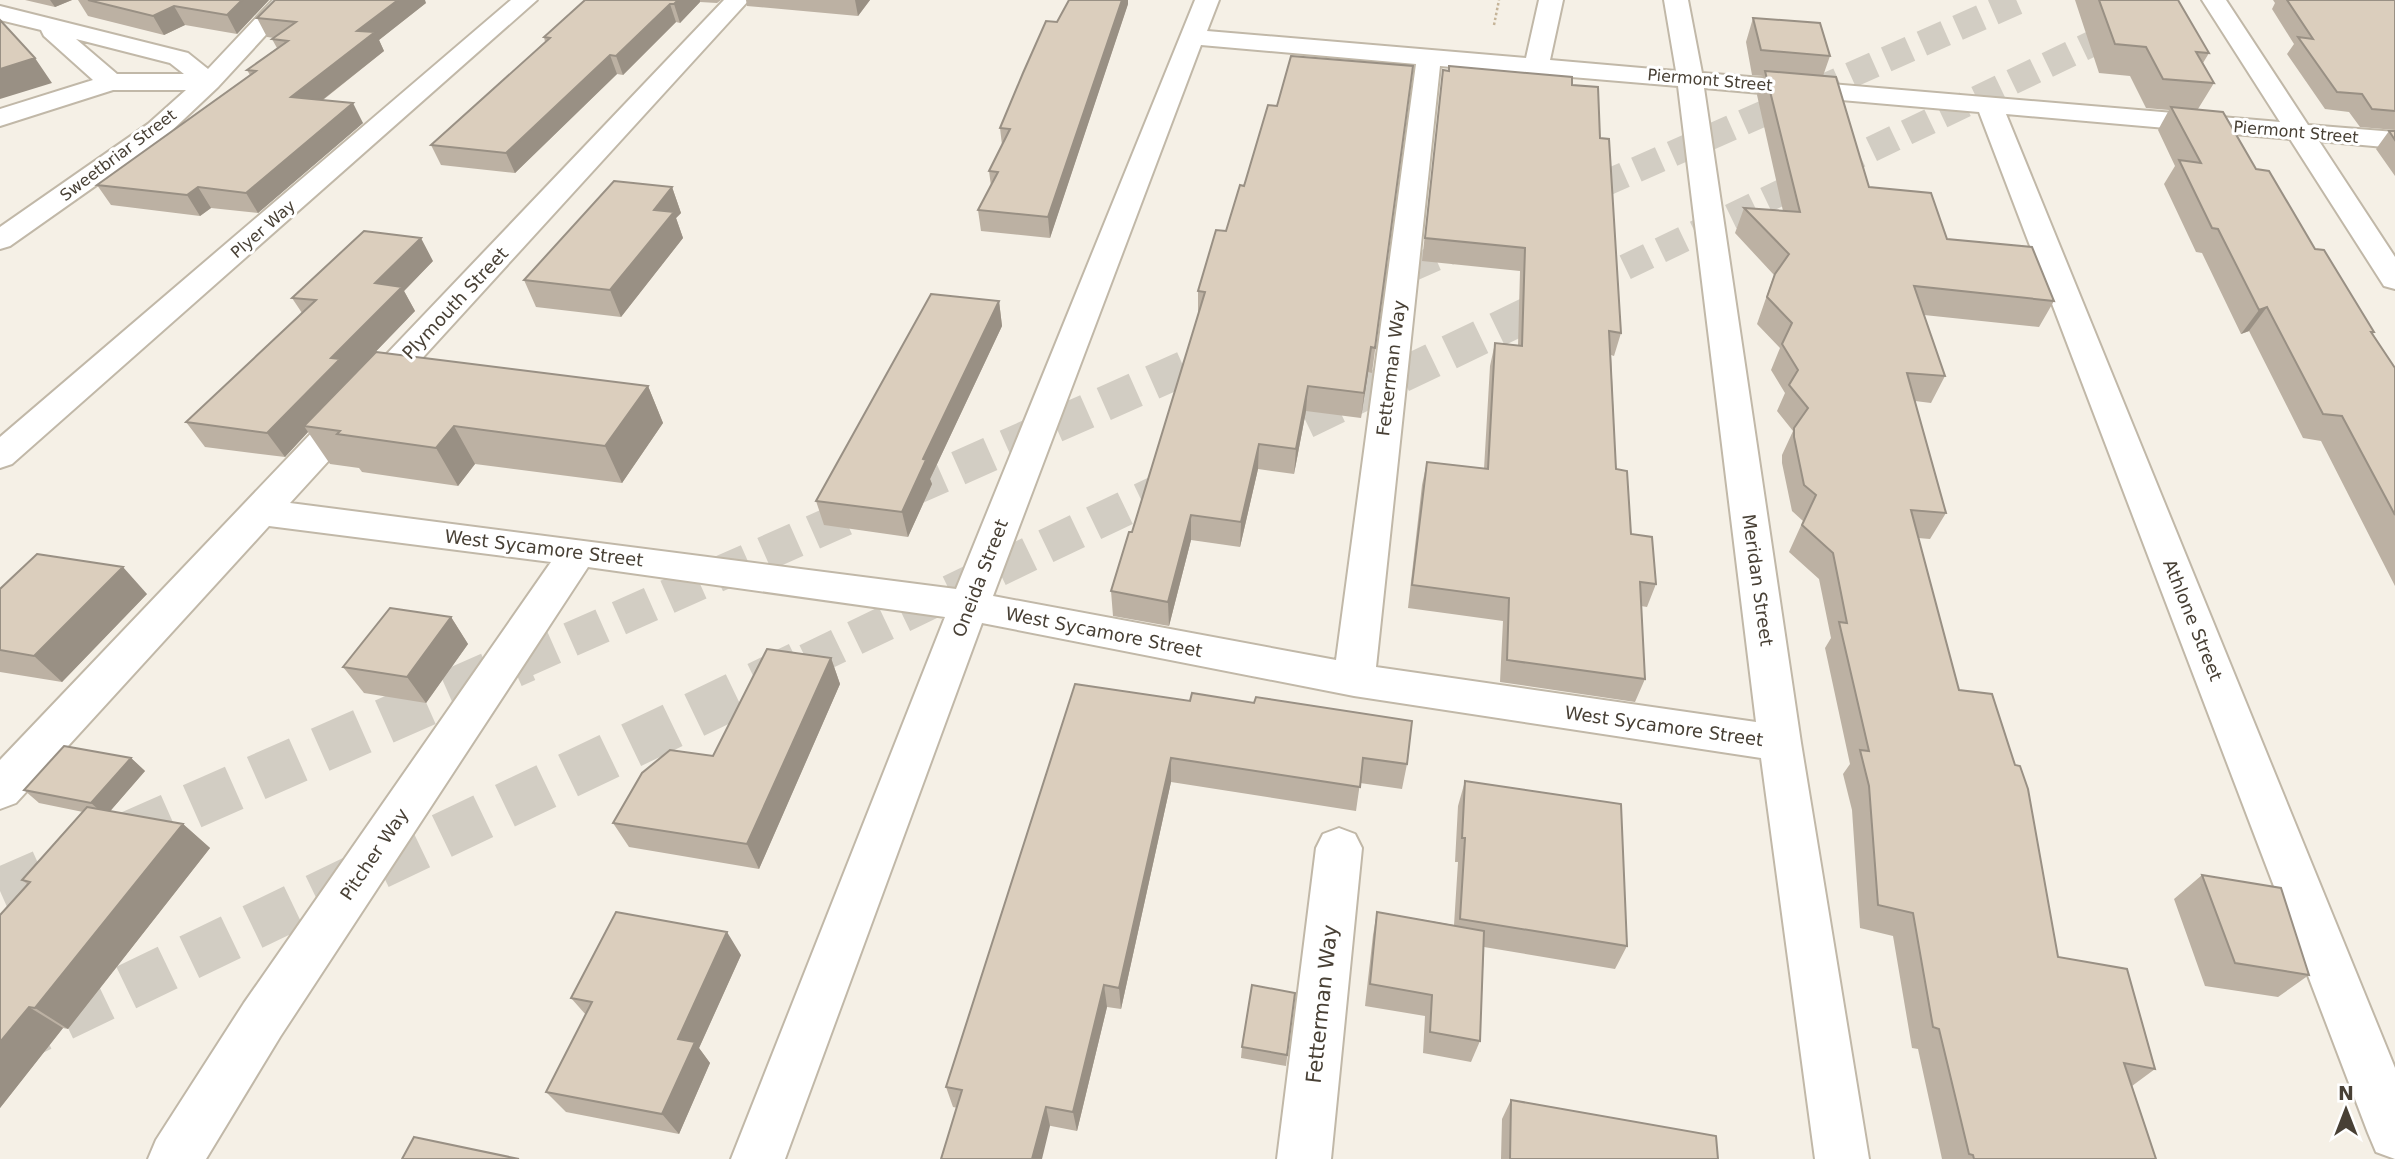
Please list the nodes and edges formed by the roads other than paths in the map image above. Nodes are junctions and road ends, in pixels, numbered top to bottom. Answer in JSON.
{"nodes":[{"id":1,"x":286,"y":0,"type":"edge"},
{"id":2,"x":525,"y":0,"type":"edge"},
{"id":3,"x":737,"y":0,"type":"edge"},
{"id":4,"x":1207,"y":0,"type":"edge"},
{"id":5,"x":1551,"y":0,"type":"edge"},
{"id":6,"x":1676,"y":0,"type":"edge"},
{"id":7,"x":2214,"y":0,"type":"edge"},
{"id":8,"x":76,"y":9,"type":"dead end"},
{"id":9,"x":0,"y":13,"type":"edge"},
{"id":10,"x":44,"y":24,"type":"junction"},
{"id":11,"x":1192,"y":37,"type":"junction"},
{"id":12,"x":1429,"y":56,"type":"junction"},
{"id":13,"x":1537,"y":65,"type":"junction"},
{"id":14,"x":1690,"y":78,"type":"junction"},
{"id":15,"x":111,"y":82,"type":"junction"},
{"id":16,"x":209,"y":82,"type":"junction"},
{"id":17,"x":1990,"y":107,"type":"junction"},
{"id":18,"x":0,"y":118,"type":"edge"},
{"id":19,"x":2300,"y":133,"type":"junction"},
{"id":20,"x":2395,"y":140,"type":"edge"},
{"id":21,"x":0,"y":240,"type":"edge"},
{"id":22,"x":2395,"y":280,"type":"edge"},
{"id":23,"x":0,"y":456,"type":"edge"},
{"id":24,"x":260,"y":512,"type":"junction"},
{"id":25,"x":578,"y":552,"type":"junction"},
{"id":26,"x":969,"y":606,"type":"junction"},
{"id":27,"x":1354,"y":680,"type":"junction"},
{"id":28,"x":1780,"y":743,"type":"junction"},
{"id":29,"x":0,"y":790,"type":"edge"},
{"id":30,"x":1339,"y":848,"type":"dead end"},
{"id":31,"x":2395,"y":1133,"type":"edge"},
{"id":32,"x":174,"y":1159,"type":"edge"},
{"id":33,"x":758,"y":1159,"type":"edge"},
{"id":34,"x":1304,"y":1159,"type":"edge"},
{"id":35,"x":1842,"y":1159,"type":"edge"}],
"edges":[{"from":1,"to":16,"type":"street","name":"Sweetbriar Street"},
{"from":2,"to":23,"type":"street","name":"Plyer Way"},
{"from":3,"to":24,"type":"street","name":"Plymouth Street"},
{"from":4,"to":11,"type":"street","name":"Oneida Street"},
{"from":5,"to":13,"type":"street"},
{"from":6,"to":14,"type":"street","name":"Meridan Street"},
{"from":7,"to":19,"type":"street"},
{"from":8,"to":10,"type":"street"},
{"from":9,"to":10,"type":"street"},
{"from":10,"to":15,"type":"street"},
{"from":10,"to":16,"type":"street"},
{"from":11,"to":12,"type":"street","name":"Piermont Street"},
{"from":11,"to":26,"type":"street","name":"Oneida Street"},
{"from":12,"to":13,"type":"street","name":"Piermont Street"},
{"from":12,"to":27,"type":"street","name":"Fetterman Way"},
{"from":13,"to":14,"type":"street","name":"Piermont Street"},
{"from":14,"to":17,"type":"street","name":"Piermont Street"},
{"from":14,"to":28,"type":"street","name":"Meridan Street"},
{"from":15,"to":16,"type":"street"},
{"from":15,"to":18,"type":"street"},
{"from":16,"to":21,"type":"street","name":"Sweetbriar Street"},
{"from":17,"to":19,"type":"street","name":"Piermont Street"},
{"from":17,"to":31,"type":"street","name":"Athlone Street"},
{"from":19,"to":20,"type":"street","name":"Piermont Street"},
{"from":19,"to":22,"type":"street"},
{"from":24,"to":25,"type":"street","name":"West Sycamore Street"},
{"from":24,"to":29,"type":"street","name":"Plymouth Street"},
{"from":25,"to":26,"type":"street","name":"West Sycamore Street"},
{"from":25,"to":32,"type":"street","name":"Pitcher Way"},
{"from":26,"to":27,"type":"street","name":"West Sycamore Street"},
{"from":26,"to":33,"type":"street","name":"Oneida Street"},
{"from":27,"to":28,"type":"street","name":"West Sycamore Street"},
{"from":28,"to":35,"type":"street","name":"Meridan Street"},
{"from":30,"to":34,"type":"street","name":"Fetterman Way"}]}
